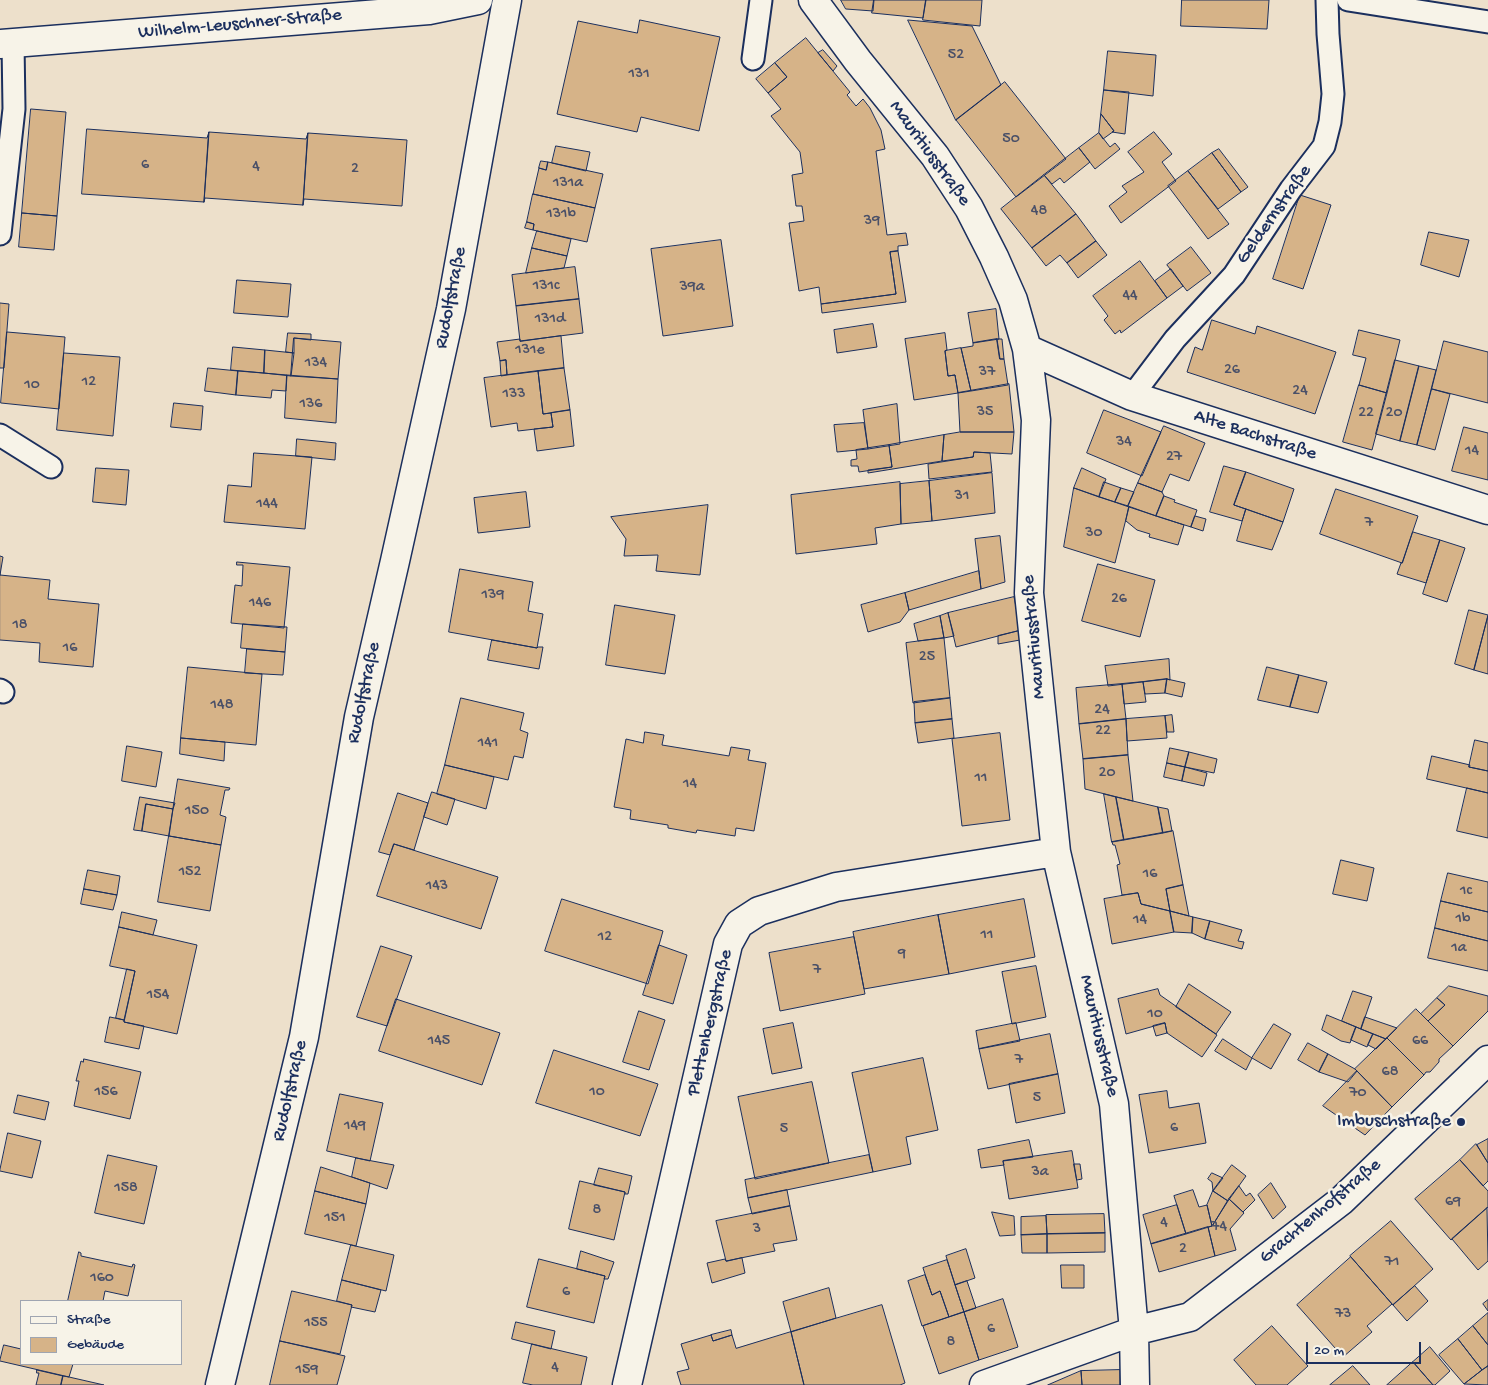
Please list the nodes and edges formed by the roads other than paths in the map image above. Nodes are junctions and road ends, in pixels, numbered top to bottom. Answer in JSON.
{"nodes":[{"id":1,"x":478,"y":0,"type":"edge"},
{"id":2,"x":507,"y":0,"type":"edge"},
{"id":3,"x":761,"y":0,"type":"edge"},
{"id":4,"x":813,"y":0,"type":"edge"},
{"id":5,"x":1327,"y":0,"type":"edge"},
{"id":6,"x":1348,"y":0,"type":"edge"},
{"id":7,"x":1488,"y":22,"type":"edge"},
{"id":8,"x":6,"y":43,"type":"edge"},
{"id":9,"x":753,"y":59,"type":"dead end"},
{"id":10,"x":0,"y":234,"type":"edge"},
{"id":11,"x":1028,"y":349,"type":"junction"},
{"id":12,"x":1132,"y":396,"type":"junction"},
{"id":13,"x":0,"y":434,"type":"edge"},
{"id":14,"x":51,"y":467,"type":"dead end"},
{"id":15,"x":1488,"y":510,"type":"edge"},
{"id":16,"x":1056,"y":852,"type":"junction"},
{"id":17,"x":1488,"y":1060,"type":"edge"},
{"id":18,"x":1134,"y":1331,"type":"junction"},
{"id":19,"x":220,"y":1385,"type":"edge"},
{"id":20,"x":627,"y":1385,"type":"edge"},
{"id":21,"x":984,"y":1385,"type":"edge"},
{"id":22,"x":1135,"y":1385,"type":"edge"}],
"edges":[{"from":1,"to":8,"type":"street","name":"Wilhelm-Leuschner-Straße"},
{"from":2,"to":19,"type":"street","name":"Rudolfstraße"},
{"from":3,"to":9,"type":"lane"},
{"from":4,"to":11,"type":"street","name":"Mauritiusstraße"},
{"from":5,"to":12,"type":"lane","name":"Geldernstraße"},
{"from":6,"to":7,"type":"lane"},
{"from":8,"to":10,"type":"lane"},
{"from":11,"to":12,"type":"street","name":"Alte Bachstraße"},
{"from":11,"to":16,"type":"street","name":"Mauritiusstraße"},
{"from":12,"to":15,"type":"street","name":"Alte Bachstraße"},
{"from":13,"to":14,"type":"lane"},
{"from":16,"to":18,"type":"street","name":"Mauritiusstraße"},
{"from":16,"to":20,"type":"street","name":"Plettenbergstraße"},
{"from":17,"to":18,"type":"street","name":"Grachtenhofstraße"},
{"from":18,"to":21,"type":"street","name":"Grachtenhofstraße"},
{"from":18,"to":22,"type":"street","name":"Mauritiusstraße"}]}
